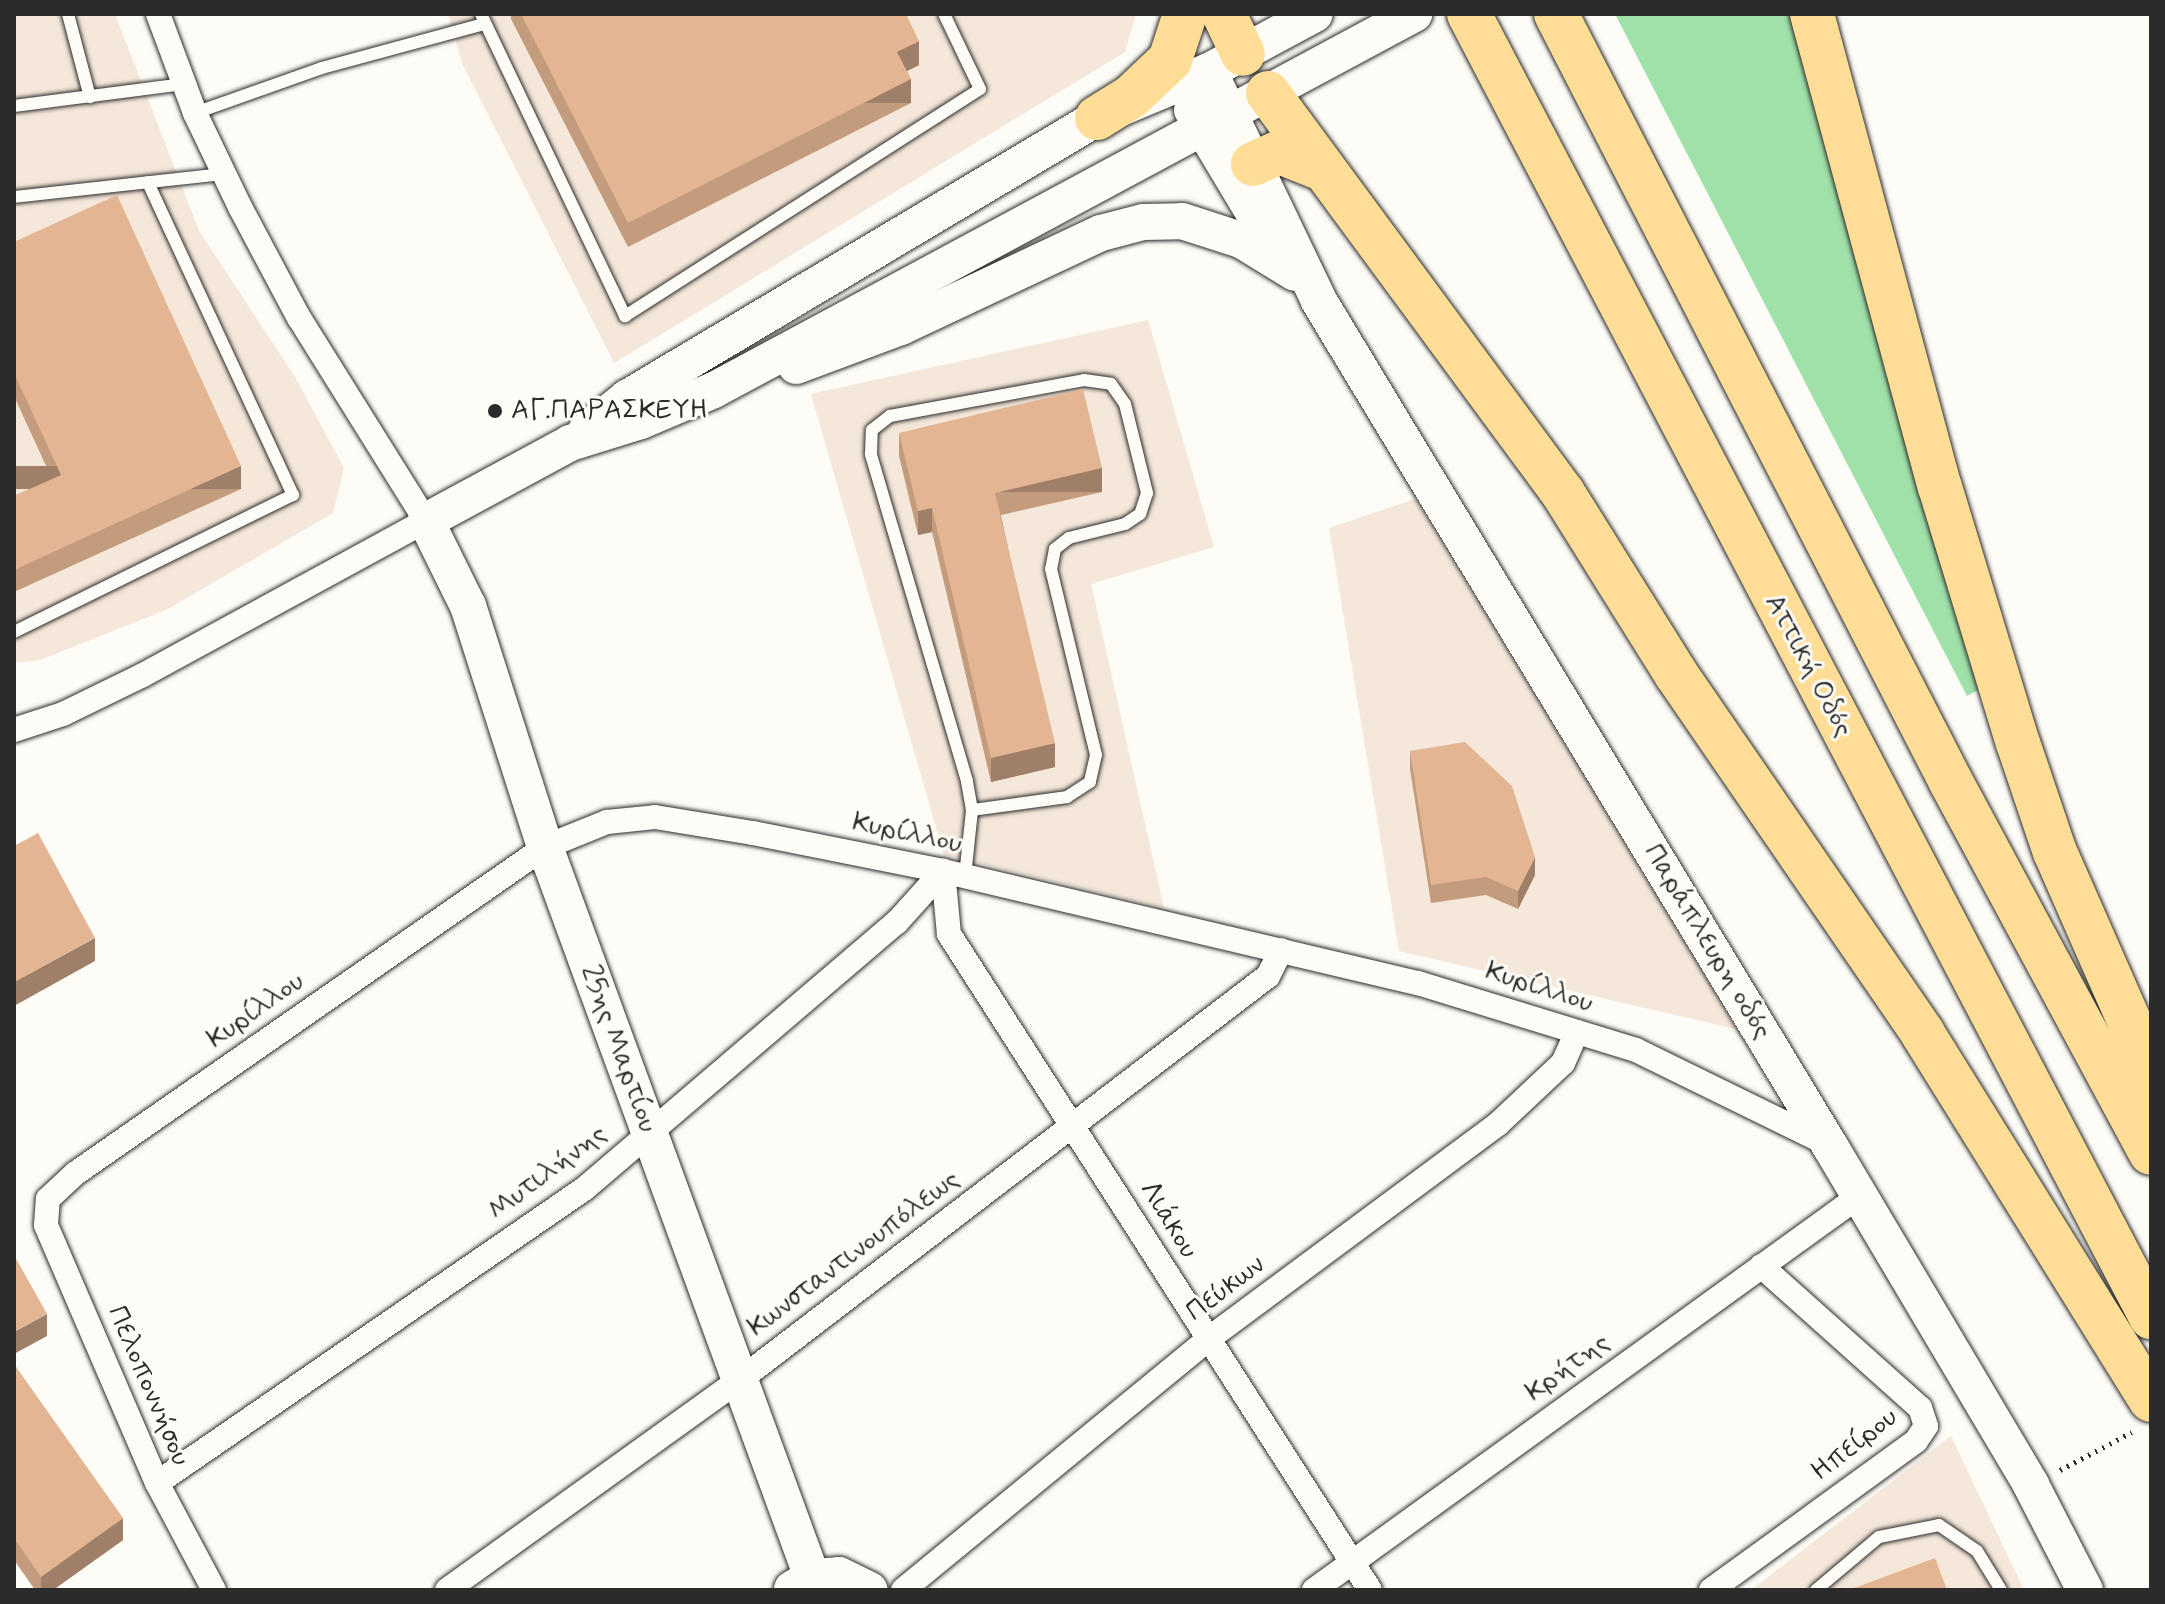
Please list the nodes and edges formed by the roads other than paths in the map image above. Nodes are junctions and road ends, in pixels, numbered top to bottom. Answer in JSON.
{"nodes":[{"id":1,"x":68,"y":14,"type":"edge"},
{"id":2,"x":158,"y":14,"type":"edge"},
{"id":3,"x":944,"y":14,"type":"edge"},
{"id":4,"x":1185,"y":14,"type":"edge"},
{"id":5,"x":1224,"y":14,"type":"edge"},
{"id":6,"x":1414,"y":14,"type":"edge"},
{"id":7,"x":1469,"y":14,"type":"edge"},
{"id":8,"x":1556,"y":14,"type":"edge"},
{"id":9,"x":1812,"y":14,"type":"edge"},
{"id":10,"x":1308,"y":18,"type":"edge"},
{"id":11,"x":483,"y":19,"type":"edge"},
{"id":12,"x":1210,"y":70,"type":"junction"},
{"id":13,"x":184,"y":84,"type":"junction"},
{"id":14,"x":1268,"y":93,"type":"junction"},
{"id":15,"x":90,"y":97,"type":"junction"},
{"id":16,"x":14,"y":106,"type":"edge"},
{"id":17,"x":195,"y":113,"type":"junction"},
{"id":18,"x":1097,"y":118,"type":"junction"},
{"id":19,"x":1216,"y":122,"type":"junction"},
{"id":20,"x":1253,"y":164,"type":"junction"},
{"id":21,"x":1320,"y":168,"type":"junction"},
{"id":22,"x":224,"y":174,"type":"junction"},
{"id":23,"x":148,"y":182,"type":"junction"},
{"id":24,"x":14,"y":197,"type":"edge"},
{"id":25,"x":1295,"y":273,"type":"junction"},
{"id":26,"x":1319,"y":301,"type":"junction"},
{"id":27,"x":714,"y":390,"type":"junction"},
{"id":28,"x":570,"y":443,"type":"junction"},
{"id":29,"x":426,"y":521,"type":"junction"},
{"id":30,"x":14,"y":632,"type":"edge"},
{"id":31,"x":14,"y":730,"type":"edge"},
{"id":32,"x":972,"y":810,"type":"junction"},
{"id":33,"x":545,"y":847,"type":"junction"},
{"id":34,"x":954,"y":874,"type":"junction"},
{"id":35,"x":1281,"y":950,"type":"junction"},
{"id":36,"x":1577,"y":1032,"type":"junction"},
{"id":37,"x":1073,"y":1124,"type":"junction"},
{"id":38,"x":648,"y":1133,"type":"junction"},
{"id":39,"x":1830,"y":1146,"type":"junction"},
{"id":40,"x":2147,"y":1146,"type":"edge"},
{"id":41,"x":1858,"y":1197,"type":"junction"},
{"id":42,"x":48,"y":1199,"type":"joint"},
{"id":43,"x":1761,"y":1266,"type":"junction"},
{"id":44,"x":2151,"y":1317,"type":"edge"},
{"id":45,"x":1207,"y":1340,"type":"junction"},
{"id":46,"x":741,"y":1379,"type":"junction"},
{"id":47,"x":2144,"y":1415,"type":"edge"},
{"id":48,"x":157,"y":1483,"type":"junction"},
{"id":49,"x":1352,"y":1561,"type":"junction"},
{"id":50,"x":801,"y":1584,"type":"edge"},
{"id":51,"x":214,"y":1590,"type":"edge"},
{"id":52,"x":447,"y":1590,"type":"edge"},
{"id":53,"x":870,"y":1590,"type":"edge"},
{"id":54,"x":903,"y":1590,"type":"edge"},
{"id":55,"x":1314,"y":1590,"type":"edge"},
{"id":56,"x":1370,"y":1590,"type":"edge"},
{"id":57,"x":1711,"y":1590,"type":"edge"},
{"id":58,"x":1816,"y":1590,"type":"edge"},
{"id":59,"x":2001,"y":1590,"type":"edge"},
{"id":60,"x":2085,"y":1590,"type":"edge"}],
"edges":[{"from":1,"to":15,"type":"lane"},
{"from":2,"to":13,"type":"street"},
{"from":3,"to":11,"type":"lane"},
{"from":4,"to":18,"type":"highway"},
{"from":5,"to":12,"type":"highway"},
{"from":6,"to":14,"type":"street"},
{"from":7,"to":44,"type":"highway","name":"Αττική Οδός"},
{"from":8,"to":40,"type":"highway"},
{"from":9,"to":40,"type":"highway"},
{"from":10,"to":12,"type":"street"},
{"from":11,"to":17,"type":"lane"},
{"from":12,"to":14,"type":"street"},
{"from":12,"to":18,"type":"street"},
{"from":12,"to":19,"type":"street"},
{"from":13,"to":15,"type":"lane"},
{"from":13,"to":17,"type":"street"},
{"from":14,"to":19,"type":"street"},
{"from":14,"to":21,"type":"highway"},
{"from":15,"to":16,"type":"lane"},
{"from":17,"to":22,"type":"street"},
{"from":18,"to":28,"type":"street"},
{"from":19,"to":20,"type":"street","name":"Παράπλευρη οδός"},
{"from":19,"to":25,"type":"street","name":"Παράπλευρη οδός"},
{"from":19,"to":27,"type":"street"},
{"from":20,"to":21,"type":"highway"},
{"from":20,"to":26,"type":"street","name":"Παράπλευρη οδός"},
{"from":21,"to":47,"type":"highway"},
{"from":22,"to":23,"type":"lane"},
{"from":22,"to":29,"type":"street"},
{"from":23,"to":24,"type":"lane"},
{"from":23,"to":30,"type":"lane"},
{"from":25,"to":26,"type":"street","name":"Παράπλευρη οδός"},
{"from":25,"to":27,"type":"street"},
{"from":26,"to":39,"type":"street","name":"Παράπλευρη οδός"},
{"from":27,"to":28,"type":"street"},
{"from":28,"to":29,"type":"street"},
{"from":29,"to":31,"type":"street"},
{"from":29,"to":33,"type":"street","name":"25ης Μαρτίου"},
{"from":32,"to":32,"type":"lane"},
{"from":32,"to":34,"type":"lane"},
{"from":33,"to":34,"type":"street","name":"Κυρίλλου"},
{"from":33,"to":38,"type":"street","name":"25ης Μαρτίου"},
{"from":33,"to":42,"type":"street","name":"Κυρίλλου"},
{"from":34,"to":35,"type":"street","name":"Κυρίλλου"},
{"from":34,"to":37,"type":"street","name":"Λιάκου"},
{"from":34,"to":38,"type":"street","name":"Μυτιλήνης"},
{"from":35,"to":36,"type":"street","name":"Κυρίλλου"},
{"from":35,"to":37,"type":"street","name":"Κωνσταντινουπόλεως"},
{"from":36,"to":39,"type":"street","name":"Κυρίλλου"},
{"from":36,"to":45,"type":"street","name":"Πεύκων"},
{"from":37,"to":45,"type":"street","name":"Λιάκου"},
{"from":37,"to":46,"type":"street","name":"Κωνσταντινουπόλεως"},
{"from":38,"to":46,"type":"street","name":"25ης Μαρτίου"},
{"from":38,"to":48,"type":"street","name":"Μυτιλήνης"},
{"from":39,"to":41,"type":"street","name":"Παράπλευρη οδός"},
{"from":41,"to":43,"type":"street","name":"Κρήτης"},
{"from":41,"to":60,"type":"street","name":"Παράπλευρη οδός"},
{"from":42,"to":48,"type":"street","name":"Πελοποννήσου"},
{"from":43,"to":49,"type":"street","name":"Κρήτης"},
{"from":43,"to":57,"type":"street","name":"Ηπείρου"},
{"from":45,"to":49,"type":"street","name":"Λιάκου"},
{"from":45,"to":54,"type":"street","name":"Πεύκων"},
{"from":46,"to":50,"type":"street","name":"25ης Μαρτίου"},
{"from":46,"to":52,"type":"street","name":"Κωνσταντινουπόλεως"},
{"from":48,"to":51,"type":"street","name":"Πελοποννήσου"},
{"from":49,"to":55,"type":"street","name":"Κρήτης"},
{"from":49,"to":56,"type":"street","name":"Λιάκου"},
{"from":50,"to":53,"type":"street"},
{"from":58,"to":59,"type":"lane"}]}
